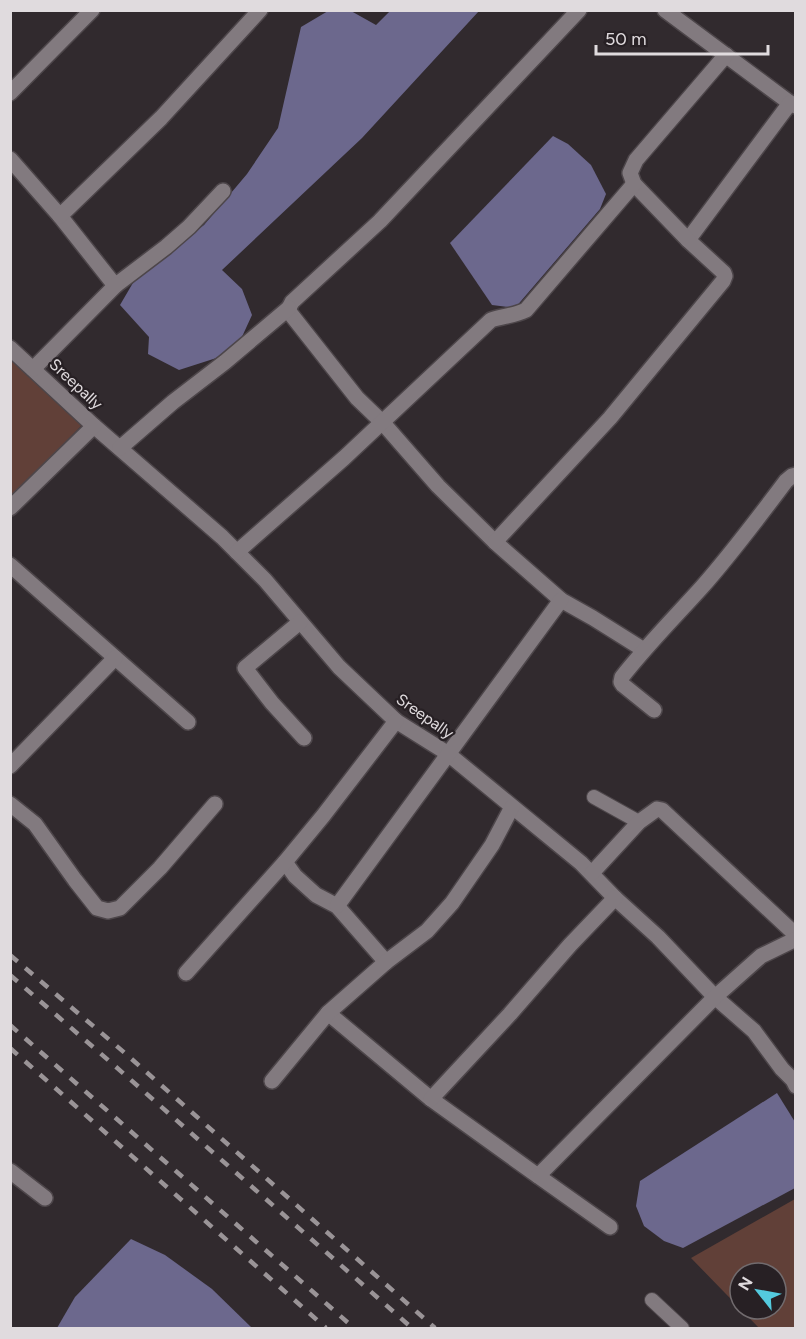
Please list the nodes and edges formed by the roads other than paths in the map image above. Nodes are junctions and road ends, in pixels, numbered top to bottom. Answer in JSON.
{"nodes":[{"id":1,"x":92,"y":10,"type":"edge"},
{"id":2,"x":260,"y":10,"type":"edge"},
{"id":3,"x":579,"y":10,"type":"edge"},
{"id":4,"x":665,"y":10,"type":"edge"},
{"id":5,"x":726,"y":55,"type":"junction"},
{"id":6,"x":10,"y":93,"type":"edge"},
{"id":7,"x":793,"y":104,"type":"edge"},
{"id":8,"x":10,"y":159,"type":"edge"},
{"id":9,"x":634,"y":184,"type":"junction"},
{"id":10,"x":223,"y":191,"type":"dead end"},
{"id":11,"x":60,"y":216,"type":"junction"},
{"id":12,"x":688,"y":240,"type":"junction"},
{"id":13,"x":116,"y":285,"type":"junction"},
{"id":14,"x":289,"y":308,"type":"junction"},
{"id":15,"x":10,"y":348,"type":"edge"},
{"id":16,"x":33,"y":369,"type":"junction"},
{"id":17,"x":383,"y":423,"type":"junction"},
{"id":18,"x":94,"y":426,"type":"junction"},
{"id":19,"x":120,"y":448,"type":"junction"},
{"id":20,"x":795,"y":475,"type":"edge"},
{"id":21,"x":10,"y":508,"type":"edge"},
{"id":22,"x":495,"y":542,"type":"junction"},
{"id":23,"x":237,"y":552,"type":"junction"},
{"id":24,"x":10,"y":565,"type":"edge"},
{"id":25,"x":561,"y":600,"type":"junction"},
{"id":26,"x":300,"y":622,"type":"junction"},
{"id":27,"x":644,"y":650,"type":"junction"},
{"id":28,"x":115,"y":658,"type":"junction"},
{"id":29,"x":654,"y":710,"type":"dead end"},
{"id":30,"x":396,"y":721,"type":"junction"},
{"id":31,"x":188,"y":722,"type":"dead end"},
{"id":32,"x":304,"y":738,"type":"dead end"},
{"id":33,"x":447,"y":753,"type":"junction"},
{"id":34,"x":10,"y":766,"type":"edge"},
{"id":35,"x":594,"y":797,"type":"dead end"},
{"id":36,"x":10,"y":804,"type":"edge"},
{"id":37,"x":215,"y":804,"type":"dead end"},
{"id":38,"x":512,"y":807,"type":"junction"},
{"id":39,"x":639,"y":822,"type":"junction"},
{"id":40,"x":285,"y":862,"type":"junction"},
{"id":41,"x":592,"y":873,"type":"junction"},
{"id":42,"x":615,"y":898,"type":"junction"},
{"id":43,"x":337,"y":906,"type":"junction"},
{"id":44,"x":795,"y":937,"type":"edge"},
{"id":45,"x":386,"y":962,"type":"junction"},
{"id":46,"x":186,"y":973,"type":"dead end"},
{"id":47,"x":715,"y":997,"type":"junction"},
{"id":48,"x":328,"y":1013,"type":"junction"},
{"id":49,"x":789,"y":1068,"type":"edge"},
{"id":50,"x":272,"y":1081,"type":"dead end"},
{"id":51,"x":795,"y":1086,"type":"edge"},
{"id":52,"x":431,"y":1099,"type":"junction"},
{"id":53,"x":10,"y":1171,"type":"edge"},
{"id":54,"x":538,"y":1176,"type":"junction"},
{"id":55,"x":45,"y":1198,"type":"dead end"},
{"id":56,"x":610,"y":1227,"type":"dead end"},
{"id":57,"x":652,"y":1300,"type":"dead end"},
{"id":58,"x":682,"y":1329,"type":"edge"}],
"edges":[{"from":1,"to":6,"type":"street"},
{"from":2,"to":11,"type":"street"},
{"from":3,"to":14,"type":"street"},
{"from":4,"to":5,"type":"street"},
{"from":5,"to":7,"type":"street"},
{"from":5,"to":9,"type":"street"},
{"from":7,"to":12,"type":"street"},
{"from":8,"to":11,"type":"street"},
{"from":9,"to":12,"type":"street"},
{"from":9,"to":17,"type":"street"},
{"from":10,"to":13,"type":"street"},
{"from":11,"to":13,"type":"street"},
{"from":12,"to":22,"type":"street"},
{"from":13,"to":16,"type":"street"},
{"from":14,"to":17,"type":"street"},
{"from":14,"to":19,"type":"street"},
{"from":15,"to":16,"type":"street","name":"Sreepally"},
{"from":16,"to":18,"type":"street","name":"Sreepally"},
{"from":17,"to":22,"type":"street"},
{"from":17,"to":23,"type":"street"},
{"from":18,"to":19,"type":"street","name":"Sreepally"},
{"from":18,"to":21,"type":"street"},
{"from":19,"to":23,"type":"street","name":"Sreepally"},
{"from":20,"to":27,"type":"street"},
{"from":22,"to":25,"type":"street"},
{"from":23,"to":26,"type":"street","name":"Sreepally"},
{"from":24,"to":28,"type":"street"},
{"from":25,"to":27,"type":"street"},
{"from":25,"to":33,"type":"street"},
{"from":26,"to":30,"type":"street","name":"Sreepally"},
{"from":26,"to":32,"type":"street"},
{"from":27,"to":29,"type":"street"},
{"from":28,"to":31,"type":"street"},
{"from":28,"to":34,"type":"street"},
{"from":30,"to":33,"type":"street","name":"Sreepally"},
{"from":30,"to":40,"type":"street"},
{"from":33,"to":38,"type":"street","name":"Sreepally"},
{"from":33,"to":43,"type":"street"},
{"from":35,"to":39,"type":"lane"},
{"from":36,"to":37,"type":"street"},
{"from":38,"to":41,"type":"street","name":"Sreepally"},
{"from":38,"to":45,"type":"street"},
{"from":39,"to":41,"type":"street"},
{"from":39,"to":44,"type":"street"},
{"from":40,"to":43,"type":"street"},
{"from":40,"to":46,"type":"street"},
{"from":41,"to":42,"type":"street","name":"Sreepally"},
{"from":42,"to":47,"type":"street","name":"Sreepally"},
{"from":42,"to":52,"type":"street"},
{"from":43,"to":45,"type":"street"},
{"from":44,"to":47,"type":"street"},
{"from":45,"to":48,"type":"street"},
{"from":47,"to":49,"type":"street","name":"Sreepally"},
{"from":47,"to":54,"type":"street"},
{"from":48,"to":50,"type":"street"},
{"from":48,"to":52,"type":"street"},
{"from":49,"to":51,"type":"street","name":"Sreepally"},
{"from":52,"to":54,"type":"street"},
{"from":53,"to":55,"type":"street"},
{"from":54,"to":56,"type":"street"},
{"from":57,"to":58,"type":"lane"}]}
